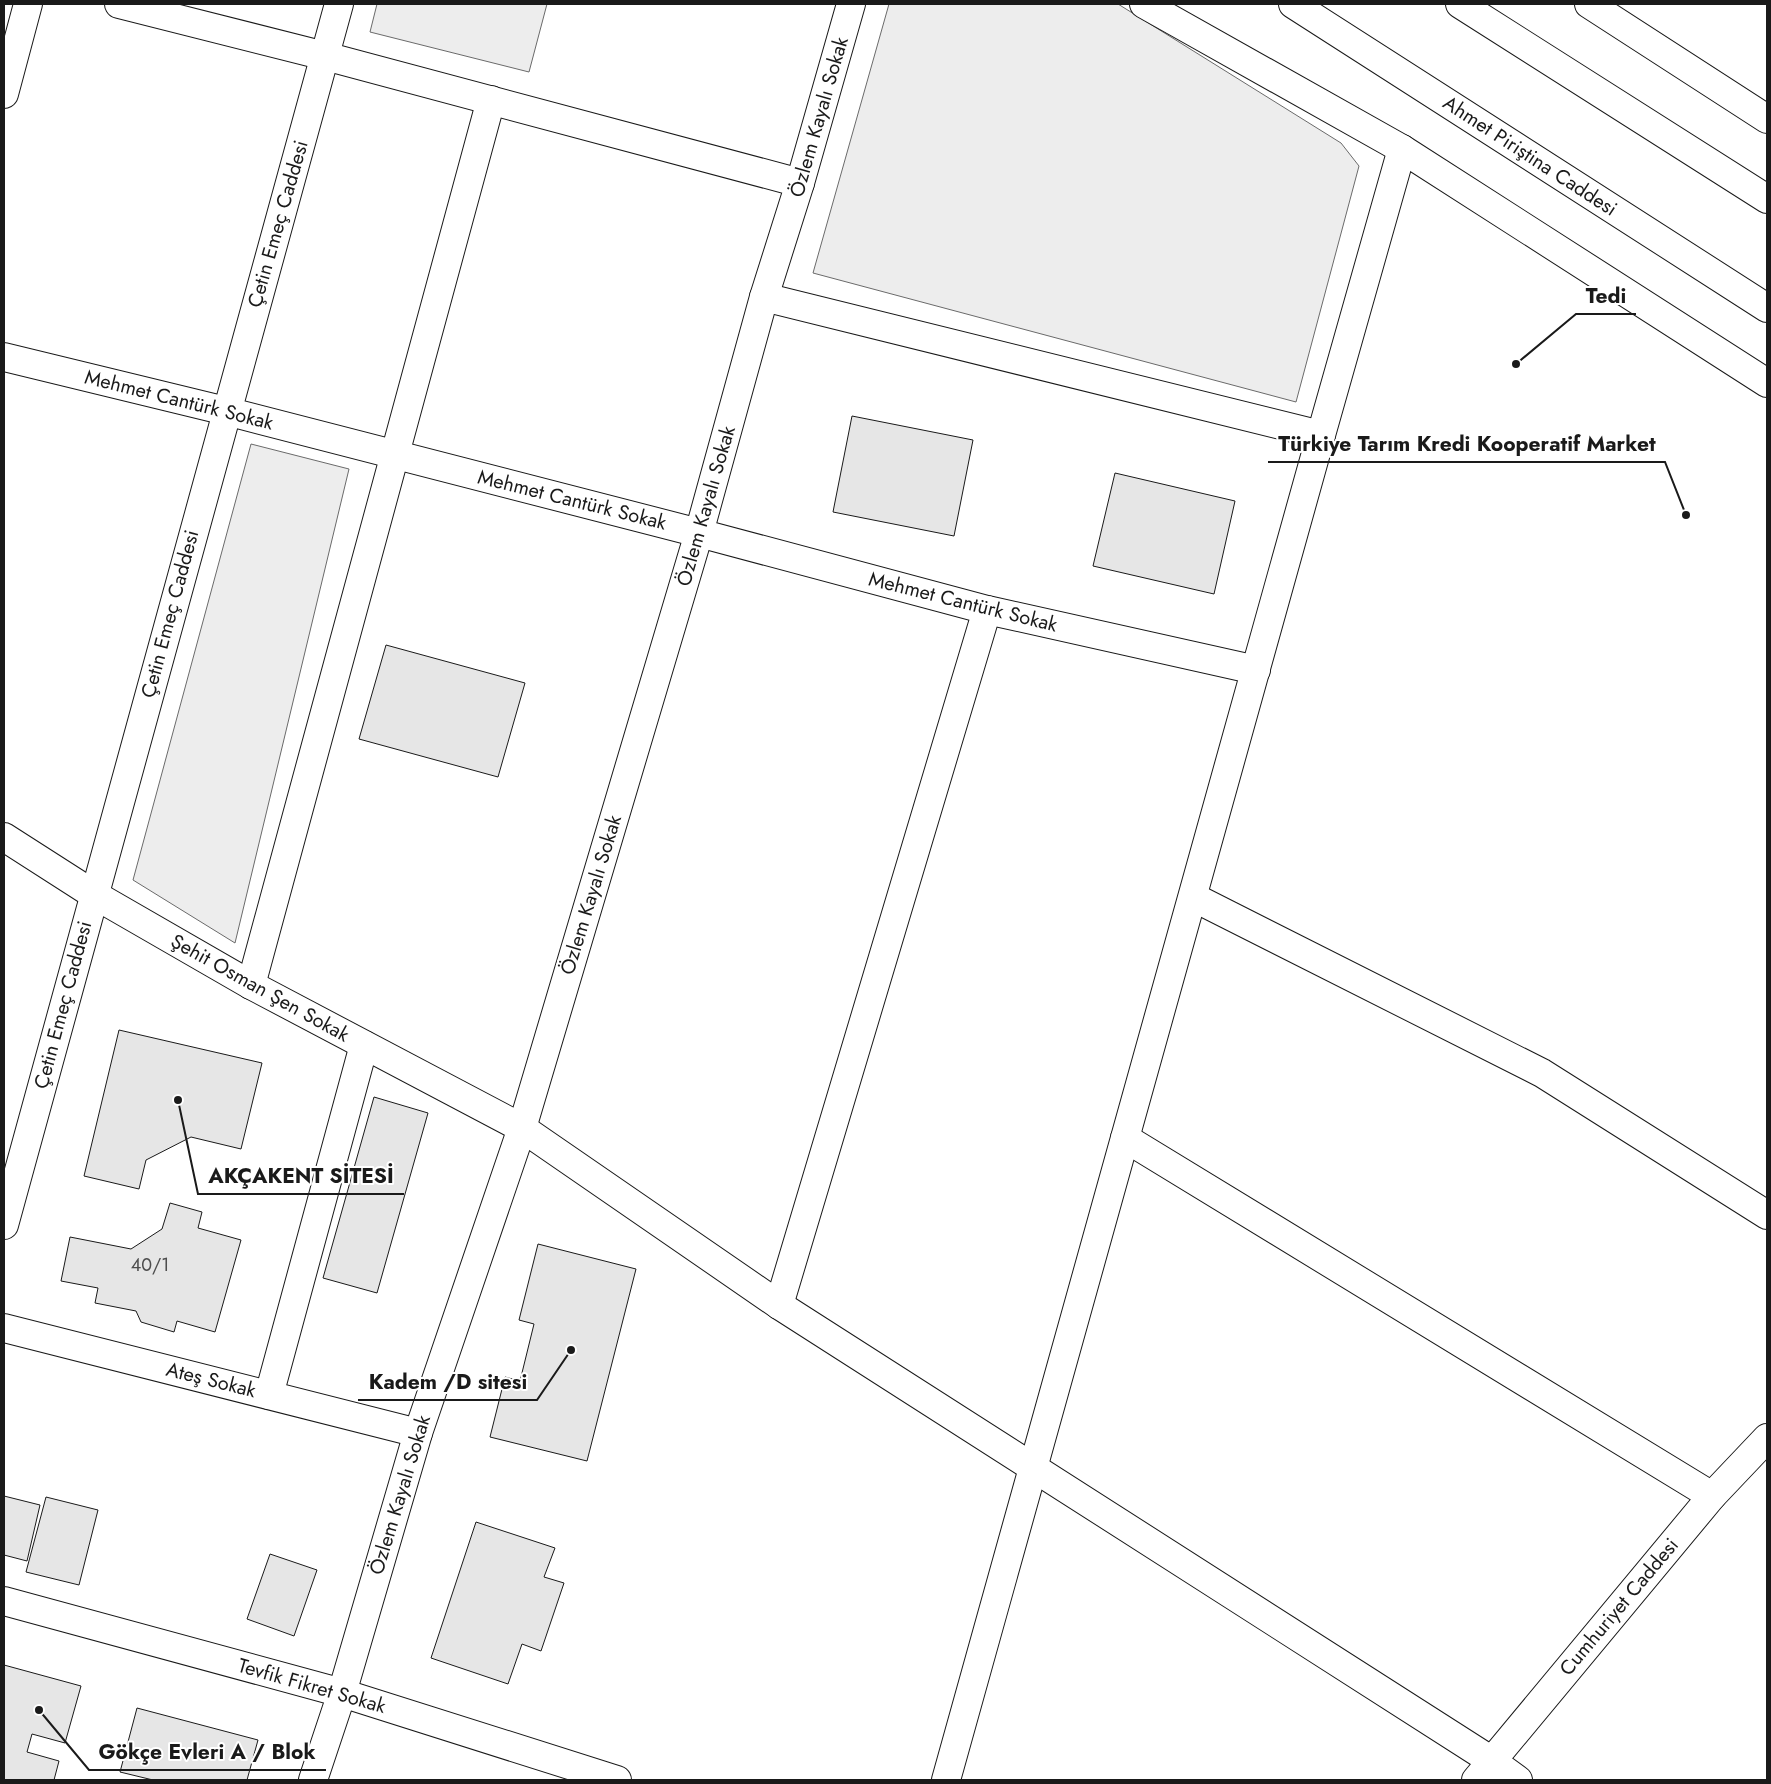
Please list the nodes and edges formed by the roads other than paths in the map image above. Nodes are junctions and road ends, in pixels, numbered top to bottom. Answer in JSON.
{"nodes":[{"id":1,"x":28,"y":4,"type":"edge"},
{"id":2,"x":119,"y":4,"type":"edge"},
{"id":3,"x":339,"y":4,"type":"edge"},
{"id":4,"x":852,"y":4,"type":"edge"},
{"id":5,"x":1144,"y":4,"type":"edge"},
{"id":6,"x":1293,"y":4,"type":"edge"},
{"id":7,"x":1460,"y":4,"type":"edge"},
{"id":8,"x":1588,"y":4,"type":"edge"},
{"id":9,"x":325,"y":56,"type":"junction"},
{"id":10,"x":4,"y":94,"type":"edge"},
{"id":11,"x":491,"y":100,"type":"junction"},
{"id":12,"x":1767,"y":119,"type":"edge"},
{"id":13,"x":1402,"y":149,"type":"junction"},
{"id":14,"x":800,"y":183,"type":"junction"},
{"id":15,"x":1767,"y":199,"type":"edge"},
{"id":16,"x":764,"y":297,"type":"junction"},
{"id":17,"x":1767,"y":308,"type":"edge"},
{"id":18,"x":4,"y":357,"type":"edge"},
{"id":19,"x":1767,"y":383,"type":"edge"},
{"id":20,"x":226,"y":411,"type":"junction"},
{"id":21,"x":1321,"y":435,"type":"junction"},
{"id":22,"x":394,"y":454,"type":"junction"},
{"id":23,"x":699,"y":533,"type":"junction"},
{"id":24,"x":987,"y":610,"type":"junction"},
{"id":25,"x":1256,"y":670,"type":"junction"},
{"id":26,"x":4,"y":838,"type":"edge"},
{"id":27,"x":94,"y":894,"type":"junction"},
{"id":28,"x":1193,"y":897,"type":"junction"},
{"id":29,"x":250,"y":986,"type":"junction"},
{"id":30,"x":364,"y":1045,"type":"junction"},
{"id":31,"x":522,"y":1128,"type":"junction"},
{"id":32,"x":1126,"y":1138,"type":"junction"},
{"id":33,"x":1767,"y":1215,"type":"edge"},
{"id":34,"x":4,"y":1225,"type":"edge"},
{"id":35,"x":779,"y":1305,"type":"junction"},
{"id":36,"x":4,"y":1328,"type":"edge"},
{"id":37,"x":269,"y":1395,"type":"junction"},
{"id":38,"x":418,"y":1432,"type":"junction"},
{"id":39,"x":1767,"y":1438,"type":"edge"},
{"id":40,"x":1033,"y":1468,"type":"junction"},
{"id":41,"x":1712,"y":1496,"type":"junction"},
{"id":42,"x":4,"y":1601,"type":"edge"},
{"id":43,"x":342,"y":1693,"type":"junction"},
{"id":44,"x":1484,"y":1770,"type":"edge"},
{"id":45,"x":313,"y":1780,"type":"edge"},
{"id":46,"x":617,"y":1780,"type":"edge"},
{"id":47,"x":946,"y":1780,"type":"edge"},
{"id":48,"x":1518,"y":1780,"type":"edge"}],
"edges":[{"from":1,"to":10,"type":"street"},
{"from":2,"to":9,"type":"street"},
{"from":3,"to":9,"type":"street","name":"Çetin Emeç Caddesi"},
{"from":4,"to":14,"type":"street","name":"Özlem Kayalı Sokak"},
{"from":5,"to":13,"type":"street"},
{"from":6,"to":17,"type":"street","name":"Ahmet Piriştina Caddesi"},
{"from":7,"to":15,"type":"street"},
{"from":8,"to":12,"type":"street"},
{"from":9,"to":11,"type":"street"},
{"from":9,"to":20,"type":"street","name":"Çetin Emeç Caddesi"},
{"from":11,"to":14,"type":"street"},
{"from":11,"to":22,"type":"street"},
{"from":13,"to":19,"type":"street"},
{"from":13,"to":21,"type":"street"},
{"from":14,"to":16,"type":"street","name":"Özlem Kayalı Sokak"},
{"from":16,"to":21,"type":"street"},
{"from":16,"to":23,"type":"street","name":"Özlem Kayalı Sokak"},
{"from":18,"to":20,"type":"street","name":"Mehmet Cantürk Sokak"},
{"from":20,"to":22,"type":"street","name":"Mehmet Cantürk Sokak"},
{"from":20,"to":27,"type":"street","name":"Çetin Emeç Caddesi"},
{"from":21,"to":25,"type":"street"},
{"from":22,"to":23,"type":"street","name":"Mehmet Cantürk Sokak"},
{"from":22,"to":29,"type":"street"},
{"from":23,"to":24,"type":"street","name":"Mehmet Cantürk Sokak"},
{"from":23,"to":31,"type":"street","name":"Özlem Kayalı Sokak"},
{"from":24,"to":25,"type":"street","name":"Mehmet Cantürk Sokak"},
{"from":24,"to":35,"type":"street"},
{"from":25,"to":28,"type":"street"},
{"from":26,"to":27,"type":"street","name":"Şehit Osman Şen Sokak"},
{"from":27,"to":29,"type":"street","name":"Şehit Osman Şen Sokak"},
{"from":27,"to":34,"type":"street","name":"Çetin Emeç Caddesi"},
{"from":28,"to":32,"type":"street"},
{"from":28,"to":33,"type":"street"},
{"from":29,"to":30,"type":"street","name":"Şehit Osman Şen Sokak"},
{"from":30,"to":31,"type":"street","name":"Şehit Osman Şen Sokak"},
{"from":30,"to":37,"type":"street"},
{"from":31,"to":35,"type":"street","name":"Şehit Osman Şen Sokak"},
{"from":31,"to":38,"type":"street","name":"Özlem Kayalı Sokak"},
{"from":32,"to":40,"type":"street"},
{"from":32,"to":41,"type":"street"},
{"from":35,"to":40,"type":"street","name":"Şehit Osman Şen Sokak"},
{"from":36,"to":37,"type":"street","name":"Ateş Sokak"},
{"from":37,"to":38,"type":"street","name":"Ateş Sokak"},
{"from":38,"to":43,"type":"street","name":"Özlem Kayalı Sokak"},
{"from":39,"to":41,"type":"street","name":"Cumhuriyet Caddesi"},
{"from":40,"to":44,"type":"street","name":"Şehit Osman Şen Sokak"},
{"from":40,"to":47,"type":"street"},
{"from":41,"to":44,"type":"street","name":"Cumhuriyet Caddesi"},
{"from":42,"to":43,"type":"street","name":"Tevfik Fikret Sokak"},
{"from":43,"to":45,"type":"street","name":"Özlem Kayalı Sokak"},
{"from":43,"to":46,"type":"street","name":"Tevfik Fikret Sokak"},
{"from":44,"to":48,"type":"street","name":"Şehit Osman Şen Sokak"}]}
